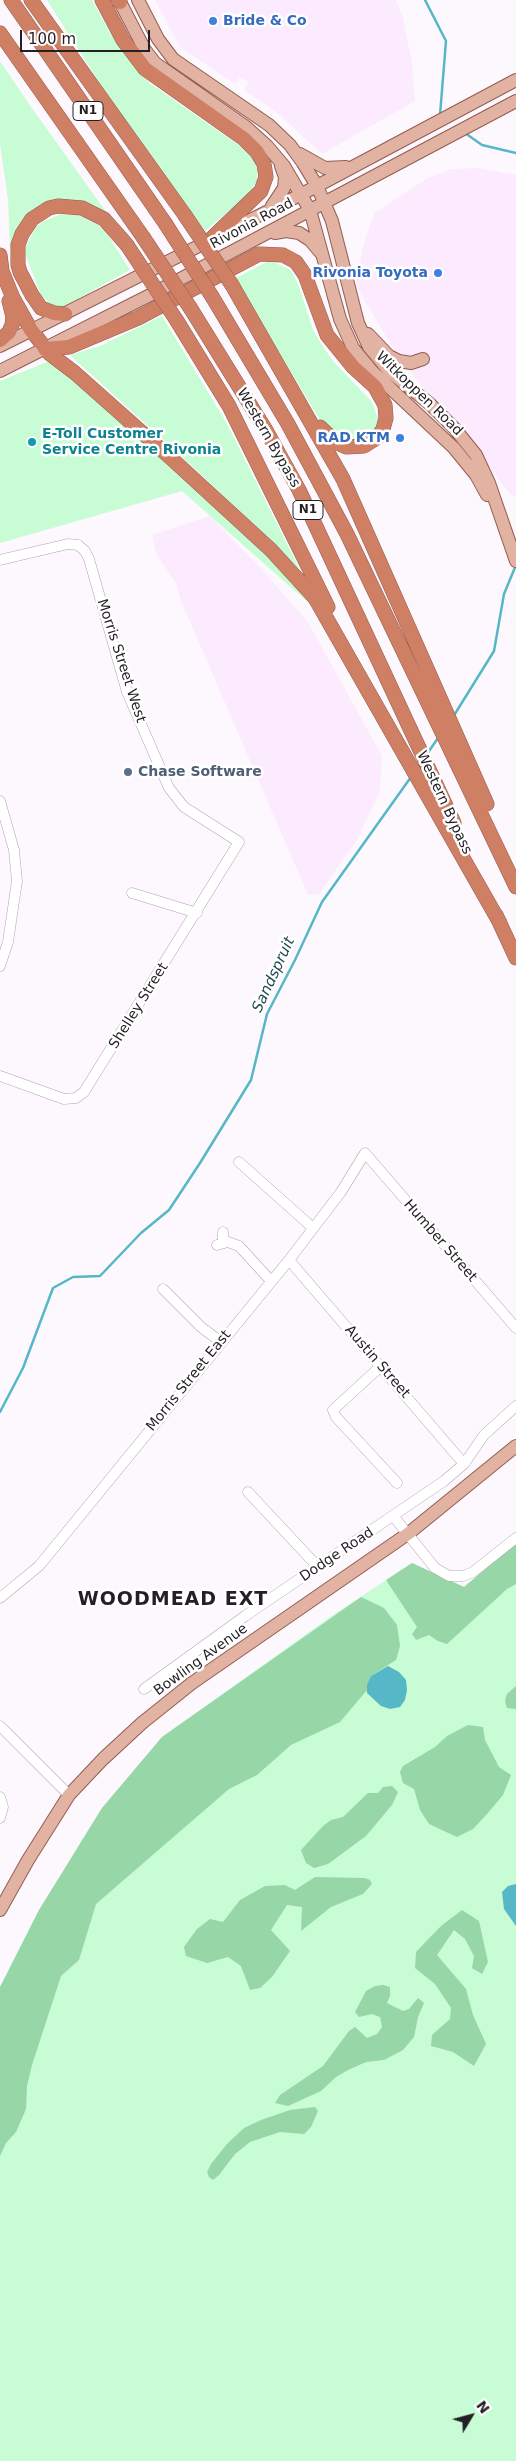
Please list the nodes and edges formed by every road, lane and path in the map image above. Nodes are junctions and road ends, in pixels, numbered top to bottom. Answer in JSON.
{"nodes":[{"id":1,"x":11,"y":0,"type":"edge"},
{"id":2,"x":31,"y":0,"type":"edge"},
{"id":3,"x":36,"y":0,"type":"edge"},
{"id":4,"x":41,"y":0,"type":"edge"},
{"id":5,"x":102,"y":0,"type":"edge"},
{"id":6,"x":138,"y":0,"type":"edge"},
{"id":7,"x":119,"y":1,"type":"edge"},
{"id":8,"x":57,"y":32,"type":"junction"},
{"id":9,"x":0,"y":34,"type":"edge"},
{"id":10,"x":67,"y":50,"type":"junction"},
{"id":11,"x":516,"y":80,"type":"edge"},
{"id":12,"x":516,"y":101,"type":"edge"},
{"id":13,"x":295,"y":151,"type":"junction"},
{"id":14,"x":278,"y":158,"type":"junction"},
{"id":15,"x":353,"y":166,"type":"junction"},
{"id":16,"x":317,"y":186,"type":"junction"},
{"id":17,"x":302,"y":194,"type":"junction"},
{"id":18,"x":325,"y":203,"type":"junction"},
{"id":19,"x":310,"y":210,"type":"junction"},
{"id":20,"x":266,"y":212,"type":"junction"},
{"id":21,"x":262,"y":235,"type":"junction"},
{"id":22,"x":212,"y":238,"type":"junction"},
{"id":23,"x":0,"y":256,"type":"edge"},
{"id":24,"x":325,"y":260,"type":"junction"},
{"id":25,"x":0,"y":283,"type":"edge"},
{"id":26,"x":64,"y":314,"type":"junction"},
{"id":27,"x":358,"y":323,"type":"junction"},
{"id":28,"x":31,"y":330,"type":"junction"},
{"id":29,"x":0,"y":340,"type":"edge"},
{"id":30,"x":0,"y":346,"type":"edge"},
{"id":31,"x":46,"y":349,"type":"junction"},
{"id":32,"x":423,"y":359,"type":"dead end"},
{"id":33,"x":0,"y":371,"type":"edge"},
{"id":34,"x":304,"y":410,"type":"junction"},
{"id":35,"x":503,"y":527,"type":"junction"},
{"id":36,"x":0,"y":560,"type":"edge"},
{"id":37,"x":516,"y":561,"type":"edge"},
{"id":38,"x":357,"y":669,"type":"junction"},
{"id":39,"x":431,"y":693,"type":"junction"},
{"id":40,"x":459,"y":754,"type":"junction"},
{"id":41,"x":431,"y":787,"type":"junction"},
{"id":42,"x":0,"y":801,"type":"edge"},
{"id":43,"x":239,"y":842,"type":"joint"},
{"id":44,"x":516,"y":871,"type":"edge"},
{"id":45,"x":516,"y":887,"type":"edge"},
{"id":46,"x":132,"y":893,"type":"dead end"},
{"id":47,"x":197,"y":913,"type":"junction"},
{"id":48,"x":516,"y":958,"type":"edge"},
{"id":49,"x":0,"y":966,"type":"edge"},
{"id":50,"x":0,"y":1076,"type":"edge"},
{"id":51,"x":365,"y":1153,"type":"joint"},
{"id":52,"x":239,"y":1162,"type":"dead end"},
{"id":53,"x":313,"y":1228,"type":"junction"},
{"id":54,"x":221,"y":1240,"type":"dead end"},
{"id":55,"x":288,"y":1260,"type":"junction"},
{"id":56,"x":271,"y":1281,"type":"junction"},
{"id":57,"x":163,"y":1289,"type":"dead end"},
{"id":58,"x":516,"y":1328,"type":"edge"},
{"id":59,"x":221,"y":1342,"type":"junction"},
{"id":60,"x":381,"y":1366,"type":"junction"},
{"id":61,"x":516,"y":1406,"type":"edge"},
{"id":62,"x":516,"y":1446,"type":"edge"},
{"id":63,"x":464,"y":1464,"type":"junction"},
{"id":64,"x":397,"y":1483,"type":"dead end"},
{"id":65,"x":248,"y":1492,"type":"dead end"},
{"id":66,"x":394,"y":1517,"type":"junction"},
{"id":67,"x":409,"y":1533,"type":"junction"},
{"id":68,"x":516,"y":1538,"type":"edge"},
{"id":69,"x":318,"y":1567,"type":"junction"},
{"id":70,"x":0,"y":1598,"type":"edge"},
{"id":71,"x":144,"y":1689,"type":"dead end"},
{"id":72,"x":0,"y":1726,"type":"edge"},
{"id":73,"x":69,"y":1795,"type":"junction"},
{"id":74,"x":0,"y":1797,"type":"edge"},
{"id":75,"x":0,"y":1818,"type":"edge"},
{"id":76,"x":0,"y":1910,"type":"edge"}],
"edges":[{"from":1,"to":39,"type":"highway","name":"Western Bypass","number":"N1","bridge":true},
{"from":2,"to":10,"type":"highway"},
{"from":3,"to":8,"type":"highway"},
{"from":4,"to":8,"type":"highway"},
{"from":5,"to":22,"type":"highway"},
{"from":6,"to":13,"type":"main road","name":"Witkoppen Road"},
{"from":7,"to":14,"type":"main road","name":"Witkoppen Road"},
{"from":8,"to":10,"type":"highway"},
{"from":9,"to":41,"type":"highway","name":"Western Bypass","number":"N1","bridge":true},
{"from":10,"to":34,"type":"highway","bridge":true},
{"from":11,"to":15,"type":"main road","name":"Rivonia Road"},
{"from":12,"to":18,"type":"main road","name":"Rivonia Road"},
{"from":13,"to":15,"type":"main road"},
{"from":13,"to":16,"type":"main road","name":"Witkoppen Road"},
{"from":14,"to":17,"type":"main road","name":"Witkoppen Road"},
{"from":14,"to":20,"type":"main road"},
{"from":15,"to":16,"type":"main road","name":"Rivonia Road"},
{"from":16,"to":17,"type":"main road","name":"Rivonia Road"},
{"from":16,"to":18,"type":"main road","name":"Witkoppen Road"},
{"from":17,"to":19,"type":"main road","name":"Witkoppen Road"},
{"from":17,"to":20,"type":"main road","name":"Rivonia Road"},
{"from":18,"to":19,"type":"main road","name":"Rivonia Road"},
{"from":18,"to":27,"type":"main road","name":"Witkoppen Road"},
{"from":19,"to":21,"type":"main road","name":"Rivonia Road"},
{"from":19,"to":24,"type":"main road","name":"Witkoppen Road"},
{"from":20,"to":22,"type":"main road","name":"Rivonia Road"},
{"from":21,"to":24,"type":"main road"},
{"from":21,"to":31,"type":"main road","name":"Rivonia Road"},
{"from":22,"to":26,"type":"main road","name":"Rivonia Road"},
{"from":23,"to":28,"type":"highway"},
{"from":24,"to":35,"type":"main road","name":"Witkoppen Road"},
{"from":25,"to":29,"type":"highway"},
{"from":26,"to":28,"type":"main road","name":"Rivonia Road"},
{"from":26,"to":38,"type":"highway","bridge":true},
{"from":27,"to":32,"type":"main road"},
{"from":27,"to":35,"type":"main road","name":"Witkoppen Road"},
{"from":28,"to":30,"type":"main road","name":"Rivonia Road"},
{"from":28,"to":31,"type":"highway"},
{"from":31,"to":33,"type":"main road","name":"Rivonia Road"},
{"from":31,"to":34,"type":"highway"},
{"from":31,"to":38,"type":"highway"},
{"from":34,"to":39,"type":"highway"},
{"from":35,"to":37,"type":"main road","name":"Witkoppen Road"},
{"from":36,"to":43,"type":"street","name":"Morris Street West"},
{"from":38,"to":41,"type":"highway"},
{"from":39,"to":40,"type":"highway","name":"Western Bypass","number":"N1"},
{"from":40,"to":44,"type":"highway"},
{"from":40,"to":45,"type":"highway","name":"Western Bypass","number":"N1"},
{"from":41,"to":48,"type":"highway"},
{"from":42,"to":49,"type":"street"},
{"from":43,"to":47,"type":"street","name":"Shelley Street"},
{"from":46,"to":47,"type":"street"},
{"from":47,"to":50,"type":"street","name":"Shelley Street"},
{"from":51,"to":53,"type":"street","name":"Morris Street East"},
{"from":51,"to":58,"type":"street","name":"Humber Street"},
{"from":52,"to":53,"type":"street"},
{"from":53,"to":55,"type":"street","name":"Morris Street East"},
{"from":54,"to":56,"type":"street"},
{"from":55,"to":56,"type":"street","name":"Morris Street East"},
{"from":55,"to":60,"type":"street","name":"Austin Street"},
{"from":56,"to":59,"type":"street","name":"Morris Street East"},
{"from":57,"to":59,"type":"street"},
{"from":59,"to":70,"type":"street","name":"Morris Street East"},
{"from":60,"to":63,"type":"street","name":"Austin Street"},
{"from":60,"to":64,"type":"street"},
{"from":61,"to":63,"type":"street","name":"Dodge Road"},
{"from":62,"to":67,"type":"main road","name":"Bowling Avenue"},
{"from":63,"to":66,"type":"street","name":"Dodge Road"},
{"from":65,"to":69,"type":"street"},
{"from":66,"to":67,"type":"street"},
{"from":66,"to":69,"type":"street","name":"Dodge Road"},
{"from":67,"to":68,"type":"street"},
{"from":67,"to":73,"type":"main road","name":"Bowling Avenue"},
{"from":69,"to":71,"type":"street","name":"Dodge Road"},
{"from":72,"to":73,"type":"street"},
{"from":73,"to":76,"type":"main road","name":"Bowling Avenue"},
{"from":74,"to":75,"type":"street"}]}
